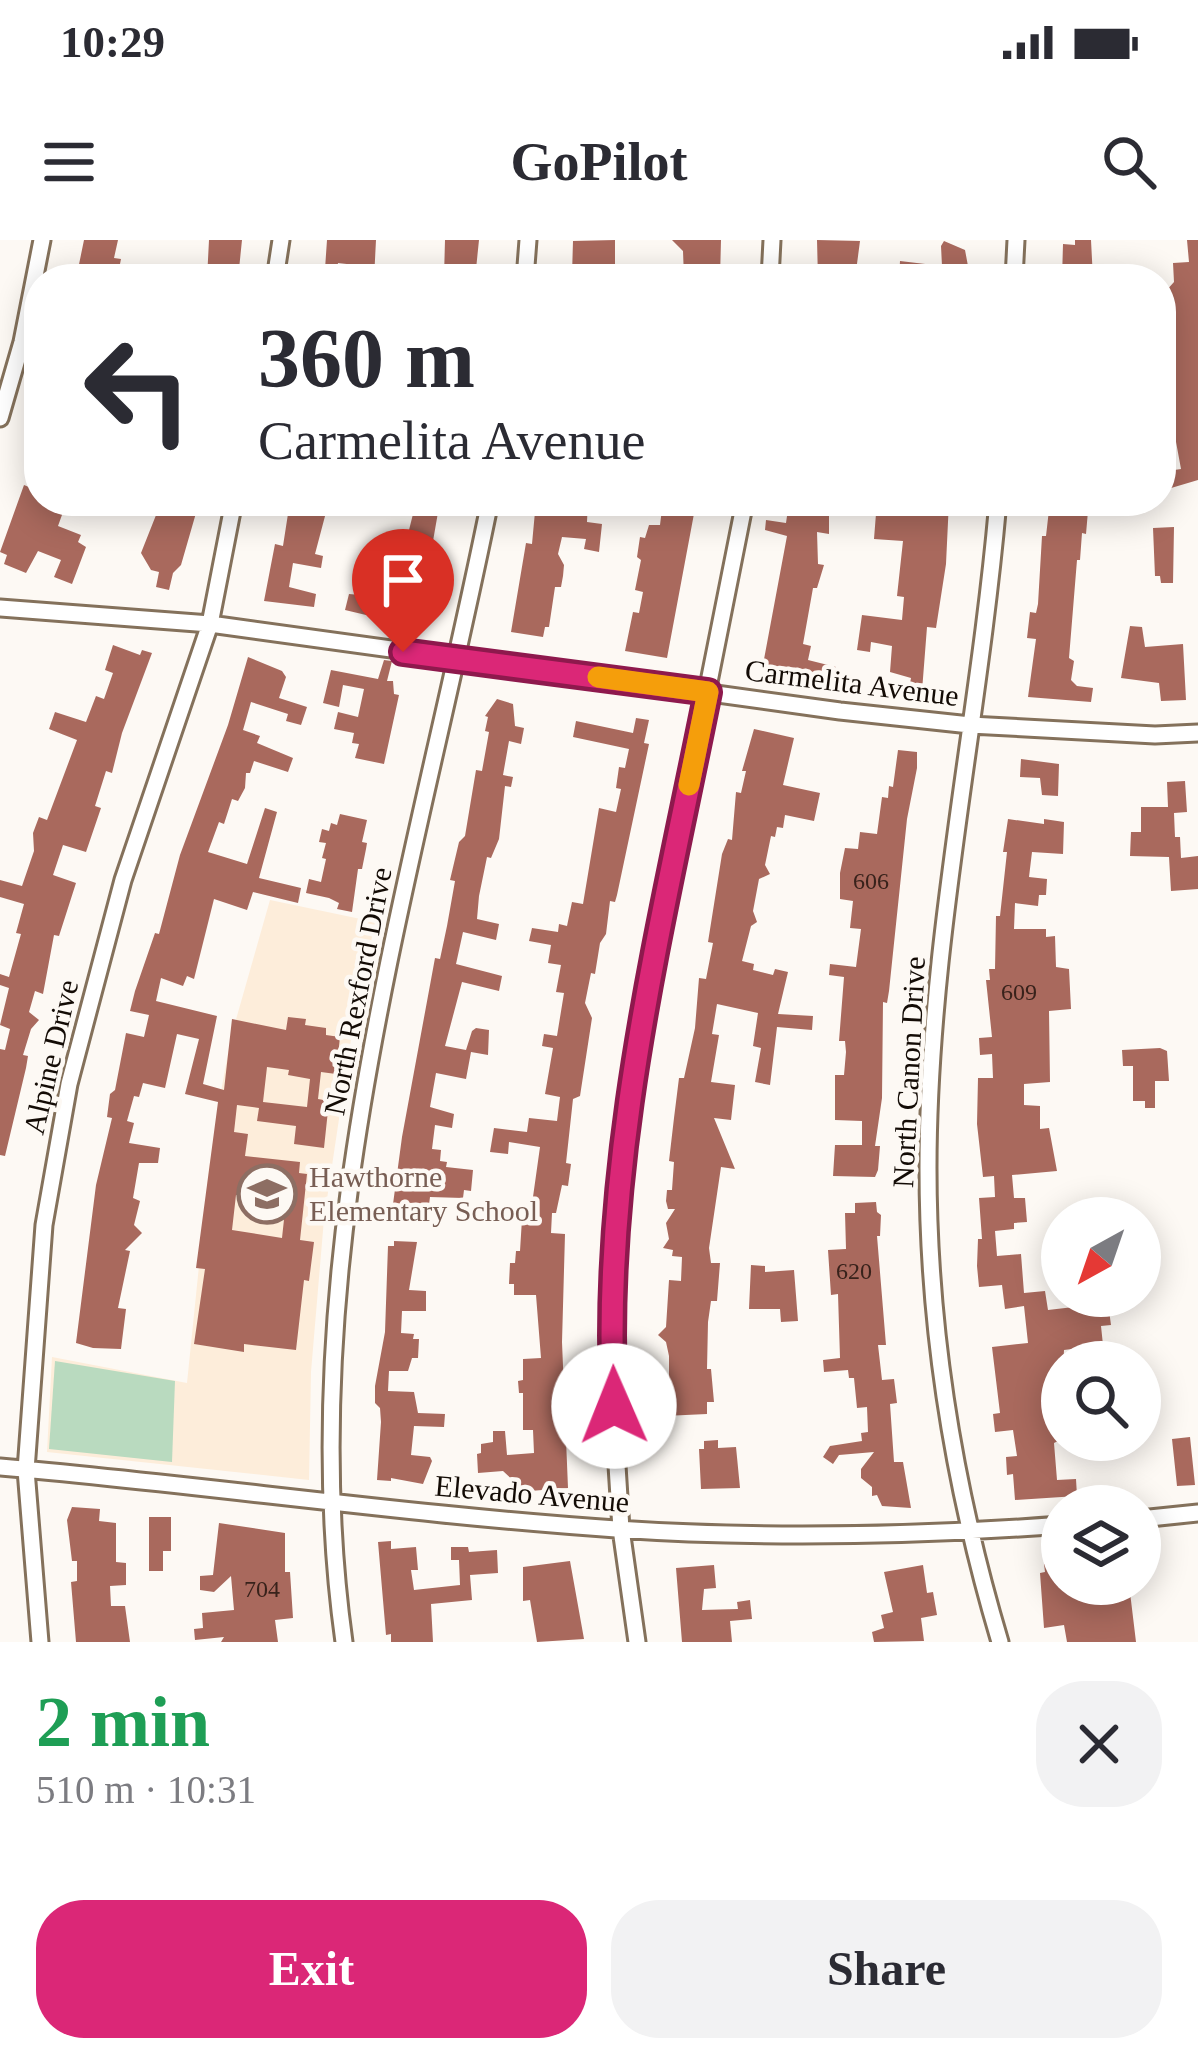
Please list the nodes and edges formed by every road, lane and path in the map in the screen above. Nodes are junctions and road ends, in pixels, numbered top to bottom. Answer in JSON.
{"nodes":[{"id":1,"x":24,"y":332,"type":"edge"},
{"id":2,"x":0,"y":418,"type":"edge"},
{"id":3,"x":231,"y":516,"type":"edge"},
{"id":4,"x":487,"y":516,"type":"edge"},
{"id":5,"x":742,"y":516,"type":"edge"},
{"id":6,"x":996,"y":516,"type":"edge"},
{"id":7,"x":0,"y":608,"type":"edge"},
{"id":8,"x":210,"y":624,"type":"junction"},
{"id":9,"x":455,"y":658,"type":"junction"},
{"id":10,"x":708,"y":692,"type":"junction"},
{"id":11,"x":970,"y":725,"type":"junction"},
{"id":12,"x":1198,"y":733,"type":"edge"},
{"id":13,"x":0,"y":1468,"type":"edge"},
{"id":14,"x":26,"y":1470,"type":"junction"},
{"id":15,"x":330,"y":1502,"type":"junction"},
{"id":16,"x":1198,"y":1513,"type":"edge"},
{"id":17,"x":1161,"y":1517,"type":"edge"},
{"id":18,"x":1041,"y":1526,"type":"edge"},
{"id":19,"x":621,"y":1529,"type":"junction"},
{"id":20,"x":969,"y":1531,"type":"junction"},
{"id":21,"x":40,"y":1642,"type":"edge"},
{"id":22,"x":344,"y":1642,"type":"edge"},
{"id":23,"x":637,"y":1642,"type":"edge"},
{"id":24,"x":1000,"y":1642,"type":"edge"}],
"edges":[{"from":1,"to":2,"type":"street"},
{"from":3,"to":8,"type":"street","name":"Alpine Drive"},
{"from":4,"to":9,"type":"street","name":"North Rexford Drive"},
{"from":5,"to":10,"type":"street"},
{"from":6,"to":11,"type":"street","name":"North Canon Drive"},
{"from":7,"to":8,"type":"street","name":"Carmelita Avenue"},
{"from":8,"to":9,"type":"street","name":"Carmelita Avenue"},
{"from":8,"to":14,"type":"street","name":"Alpine Drive"},
{"from":9,"to":10,"type":"street","name":"Carmelita Avenue"},
{"from":9,"to":15,"type":"street","name":"North Rexford Drive"},
{"from":10,"to":11,"type":"street","name":"Carmelita Avenue"},
{"from":10,"to":19,"type":"street"},
{"from":11,"to":12,"type":"street","name":"Carmelita Avenue"},
{"from":11,"to":20,"type":"street","name":"North Canon Drive"},
{"from":13,"to":14,"type":"street","name":"Elevado Avenue"},
{"from":14,"to":15,"type":"street","name":"Elevado Avenue"},
{"from":14,"to":21,"type":"street","name":"Alpine Drive"},
{"from":15,"to":19,"type":"street","name":"Elevado Avenue"},
{"from":15,"to":22,"type":"street","name":"North Rexford Drive"},
{"from":16,"to":17,"type":"street"},
{"from":18,"to":20,"type":"street","name":"Elevado Avenue"},
{"from":19,"to":20,"type":"street","name":"Elevado Avenue"},
{"from":19,"to":23,"type":"street"},
{"from":20,"to":24,"type":"street","name":"North Canon Drive"}]}
